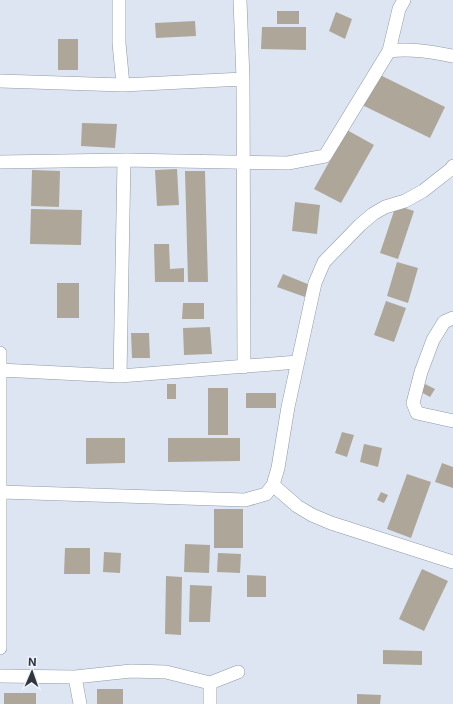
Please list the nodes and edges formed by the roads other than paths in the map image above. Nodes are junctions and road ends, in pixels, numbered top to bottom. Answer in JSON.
{"nodes":[{"id":1,"x":119,"y":0,"type":"edge"},
{"id":2,"x":240,"y":0,"type":"edge"},
{"id":3,"x":404,"y":0,"type":"edge"},
{"id":4,"x":389,"y":51,"type":"junction"},
{"id":5,"x":453,"y":56,"type":"edge"},
{"id":6,"x":243,"y":79,"type":"junction"},
{"id":7,"x":0,"y":81,"type":"edge"},
{"id":8,"x":123,"y":85,"type":"junction"},
{"id":9,"x":124,"y":160,"type":"junction"},
{"id":10,"x":0,"y":162,"type":"edge"},
{"id":11,"x":243,"y":162,"type":"junction"},
{"id":12,"x":453,"y":166,"type":"edge"},
{"id":13,"x":453,"y":318,"type":"edge"},
{"id":14,"x":0,"y":353,"type":"edge"},
{"id":15,"x":298,"y":362,"type":"junction"},
{"id":16,"x":244,"y":367,"type":"junction"},
{"id":17,"x":0,"y":370,"type":"edge"},
{"id":18,"x":120,"y":376,"type":"junction"},
{"id":19,"x":453,"y":421,"type":"edge"},
{"id":20,"x":273,"y":485,"type":"junction"},
{"id":21,"x":1,"y":492,"type":"edge"},
{"id":22,"x":453,"y":562,"type":"edge"},
{"id":23,"x":0,"y":648,"type":"edge"},
{"id":24,"x":238,"y":672,"type":"dead end"},
{"id":25,"x":0,"y":676,"type":"edge"},
{"id":26,"x":75,"y":677,"type":"junction"},
{"id":27,"x":210,"y":683,"type":"junction"},
{"id":28,"x":80,"y":704,"type":"edge"},
{"id":29,"x":210,"y":704,"type":"edge"}],
"edges":[{"from":1,"to":8,"type":"street"},
{"from":2,"to":6,"type":"street"},
{"from":3,"to":4,"type":"street"},
{"from":4,"to":5,"type":"street"},
{"from":4,"to":11,"type":"street"},
{"from":6,"to":8,"type":"street"},
{"from":6,"to":11,"type":"street"},
{"from":7,"to":8,"type":"street"},
{"from":9,"to":10,"type":"street"},
{"from":9,"to":11,"type":"street"},
{"from":9,"to":18,"type":"street"},
{"from":11,"to":16,"type":"street"},
{"from":12,"to":15,"type":"street"},
{"from":13,"to":19,"type":"street"},
{"from":14,"to":17,"type":"street"},
{"from":15,"to":16,"type":"street"},
{"from":15,"to":20,"type":"street"},
{"from":16,"to":18,"type":"street"},
{"from":17,"to":18,"type":"street"},
{"from":17,"to":21,"type":"street"},
{"from":20,"to":21,"type":"street"},
{"from":20,"to":22,"type":"street"},
{"from":21,"to":23,"type":"street"},
{"from":24,"to":27,"type":"street"},
{"from":25,"to":26,"type":"street"},
{"from":26,"to":27,"type":"street"},
{"from":26,"to":28,"type":"street"},
{"from":27,"to":29,"type":"street"}]}
